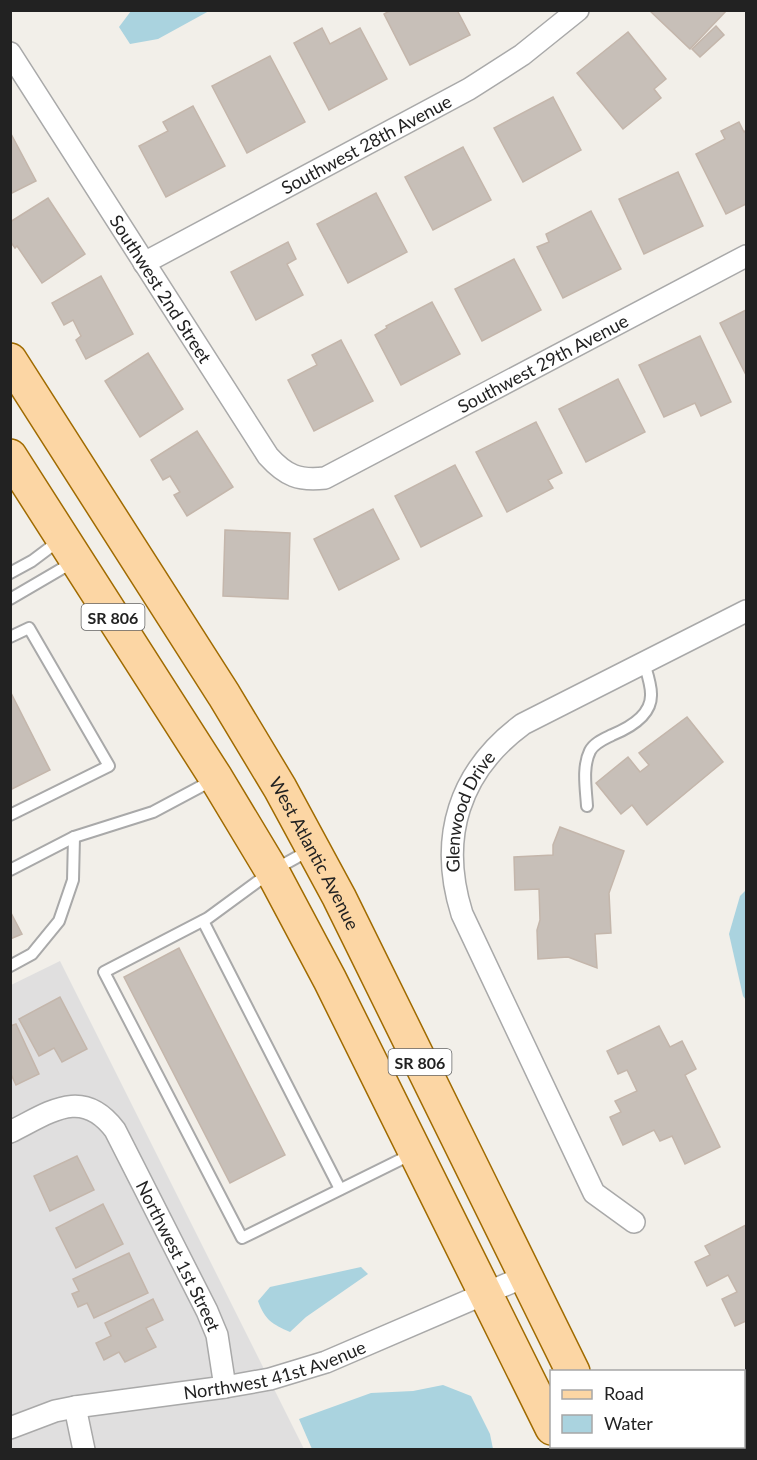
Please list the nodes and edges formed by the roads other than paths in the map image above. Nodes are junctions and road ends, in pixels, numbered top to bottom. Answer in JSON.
{"nodes":[{"id":1,"x":578,"y":10,"type":"edge"},
{"id":2,"x":10,"y":52,"type":"edge"},
{"id":3,"x":747,"y":256,"type":"edge"},
{"id":4,"x":144,"y":263,"type":"junction"},
{"id":5,"x":10,"y":360,"type":"edge"},
{"id":6,"x":10,"y":456,"type":"edge"},
{"id":7,"x":340,"y":471,"type":"joint"},
{"id":8,"x":70,"y":549,"type":"junction"},
{"id":9,"x":10,"y":573,"type":"edge"},
{"id":10,"x":10,"y":599,"type":"edge"},
{"id":11,"x":747,"y":611,"type":"edge"},
{"id":12,"x":10,"y":637,"type":"edge"},
{"id":13,"x":644,"y":663,"type":"junction"},
{"id":14,"x":216,"y":778,"type":"junction"},
{"id":15,"x":587,"y":806,"type":"dead end"},
{"id":16,"x":10,"y":815,"type":"edge"},
{"id":17,"x":74,"y":837,"type":"junction"},
{"id":18,"x":313,"y":849,"type":"junction"},
{"id":19,"x":10,"y":870,"type":"edge"},
{"id":20,"x":272,"y":871,"type":"junction"},
{"id":21,"x":203,"y":921,"type":"junction"},
{"id":22,"x":10,"y":966,"type":"edge"},
{"id":23,"x":10,"y":1132,"type":"edge"},
{"id":24,"x":416,"y":1152,"type":"junction"},
{"id":25,"x":340,"y":1190,"type":"junction"},
{"id":26,"x":634,"y":1222,"type":"dead end"},
{"id":27,"x":526,"y":1276,"type":"junction"},
{"id":28,"x":485,"y":1294,"type":"junction"},
{"id":29,"x":573,"y":1370,"type":"edge"},
{"id":30,"x":225,"y":1387,"type":"junction"},
{"id":31,"x":75,"y":1407,"type":"junction"},
{"id":32,"x":550,"y":1424,"type":"edge"},
{"id":33,"x":10,"y":1428,"type":"edge"},
{"id":34,"x":84,"y":1449,"type":"edge"}],
"edges":[{"from":1,"to":4,"type":"street","name":"Southwest 28th Avenue"},
{"from":2,"to":4,"type":"street","name":"Southwest 2nd Street"},
{"from":3,"to":7,"type":"street","name":"Southwest 29th Avenue"},
{"from":4,"to":7,"type":"street","name":"Southwest 2nd Street"},
{"from":5,"to":18,"type":"main road","name":"West Atlantic Avenue","number":"SR 806"},
{"from":6,"to":8,"type":"main road","number":"SR 806"},
{"from":8,"to":9,"type":"lane"},
{"from":8,"to":10,"type":"lane"},
{"from":8,"to":14,"type":"main road","number":"SR 806"},
{"from":11,"to":13,"type":"street","name":"Glenwood Drive"},
{"from":12,"to":16,"type":"lane"},
{"from":13,"to":15,"type":"lane"},
{"from":13,"to":26,"type":"street","name":"Glenwood Drive"},
{"from":14,"to":17,"type":"lane"},
{"from":14,"to":20,"type":"main road","number":"SR 806"},
{"from":17,"to":19,"type":"lane"},
{"from":17,"to":22,"type":"lane"},
{"from":18,"to":20,"type":"lane"},
{"from":18,"to":27,"type":"main road","name":"West Atlantic Avenue","number":"SR 806"},
{"from":20,"to":21,"type":"lane"},
{"from":20,"to":24,"type":"main road","number":"SR 806"},
{"from":21,"to":25,"type":"lane"},
{"from":21,"to":25,"type":"lane"},
{"from":23,"to":30,"type":"street","name":"Northwest 1st Street"},
{"from":24,"to":25,"type":"lane"},
{"from":24,"to":28,"type":"main road","number":"SR 806"},
{"from":27,"to":28,"type":"street","name":"Northwest 41st Avenue"},
{"from":27,"to":29,"type":"main road","name":"West Atlantic Avenue","number":"SR 806"},
{"from":28,"to":30,"type":"street","name":"Northwest 41st Avenue"},
{"from":28,"to":32,"type":"main road","number":"SR 806"},
{"from":30,"to":31,"type":"street","name":"Northwest 41st Avenue"},
{"from":31,"to":33,"type":"street","name":"Northwest 41st Avenue"},
{"from":31,"to":34,"type":"street"}]}
